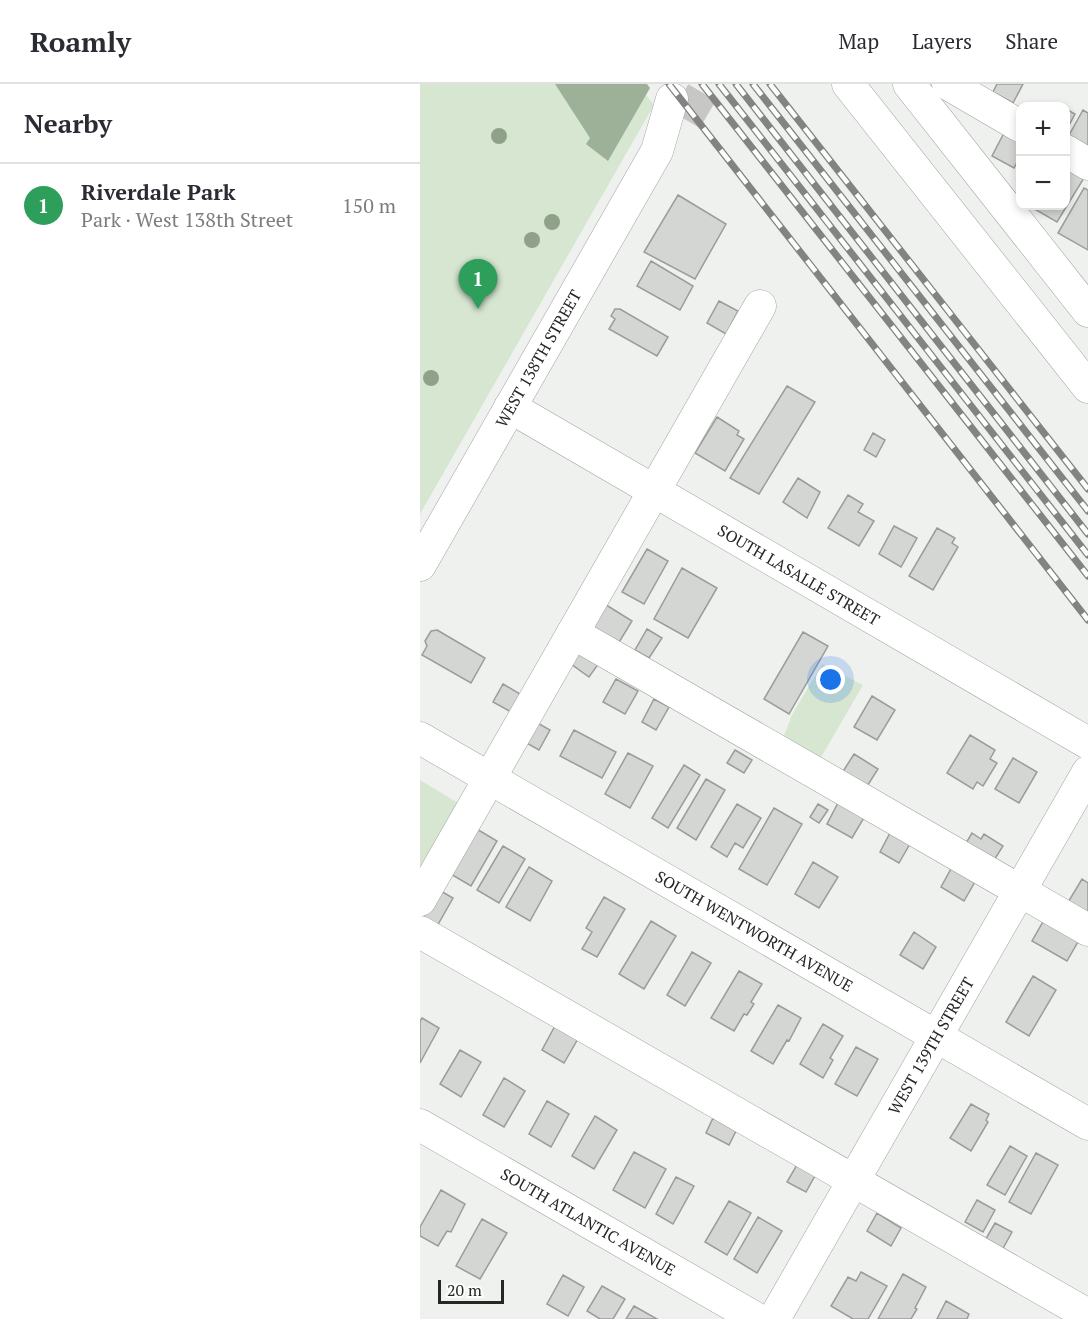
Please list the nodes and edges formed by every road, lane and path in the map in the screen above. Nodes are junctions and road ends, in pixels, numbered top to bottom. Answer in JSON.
{"nodes":[{"id":1,"x":848,"y":84,"type":"edge"},
{"id":2,"x":909,"y":84,"type":"edge"},
{"id":3,"x":948,"y":84,"type":"edge"},
{"id":4,"x":679,"y":110,"type":"tunnel mouth"},
{"id":5,"x":1016,"y":124,"type":"edge"},
{"id":6,"x":1070,"y":155,"type":"edge"},
{"id":7,"x":1088,"y":164,"type":"edge"},
{"id":8,"x":760,"y":306,"type":"dead end"},
{"id":9,"x":1088,"y":311,"type":"edge"},
{"id":10,"x":1088,"y":387,"type":"edge"},
{"id":11,"x":510,"y":407,"type":"junction"},
{"id":12,"x":654,"y":491,"type":"junction"},
{"id":13,"x":420,"y":564,"type":"edge"},
{"id":14,"x":573,"y":633,"type":"junction"},
{"id":15,"x":420,"y":738,"type":"edge"},
{"id":16,"x":1088,"y":743,"type":"edge"},
{"id":17,"x":1088,"y":772,"type":"edge"},
{"id":18,"x":490,"y":778,"type":"junction"},
{"id":19,"x":1020,"y":890,"type":"junction"},
{"id":20,"x":420,"y":900,"type":"edge"},
{"id":21,"x":1088,"y":930,"type":"edge"},
{"id":22,"x":420,"y":932,"type":"edge"},
{"id":23,"x":936,"y":1037,"type":"junction"},
{"id":24,"x":1088,"y":1124,"type":"edge"},
{"id":25,"x":420,"y":1125,"type":"edge"},
{"id":26,"x":854,"y":1180,"type":"junction"},
{"id":27,"x":1088,"y":1315,"type":"edge"},
{"id":28,"x":757,"y":1319,"type":"edge"},
{"id":29,"x":774,"y":1319,"type":"edge"}],
"edges":[{"from":1,"to":10,"type":"street"},
{"from":2,"to":9,"type":"street"},
{"from":3,"to":5,"type":"street"},
{"from":4,"to":11,"type":"street","name":"WEST 138TH STREET"},
{"from":6,"to":7,"type":"street"},
{"from":8,"to":12,"type":"street"},
{"from":11,"to":12,"type":"street","name":"SOUTH LASALLE STREET"},
{"from":11,"to":13,"type":"street","name":"WEST 138TH STREET"},
{"from":12,"to":14,"type":"street"},
{"from":12,"to":16,"type":"street","name":"SOUTH LASALLE STREET"},
{"from":14,"to":18,"type":"street"},
{"from":14,"to":19,"type":"street"},
{"from":15,"to":18,"type":"street","name":"SOUTH WENTWORTH AVENUE"},
{"from":17,"to":19,"type":"street","name":"WEST 139TH STREET"},
{"from":18,"to":20,"type":"street"},
{"from":18,"to":23,"type":"street","name":"SOUTH WENTWORTH AVENUE"},
{"from":19,"to":21,"type":"street"},
{"from":19,"to":23,"type":"street","name":"WEST 139TH STREET"},
{"from":22,"to":26,"type":"street"},
{"from":23,"to":24,"type":"street","name":"SOUTH WENTWORTH AVENUE"},
{"from":23,"to":26,"type":"street","name":"WEST 139TH STREET"},
{"from":25,"to":28,"type":"street","name":"SOUTH ATLANTIC AVENUE"},
{"from":26,"to":27,"type":"street"},
{"from":26,"to":29,"type":"street","name":"WEST 139TH STREET"}]}
